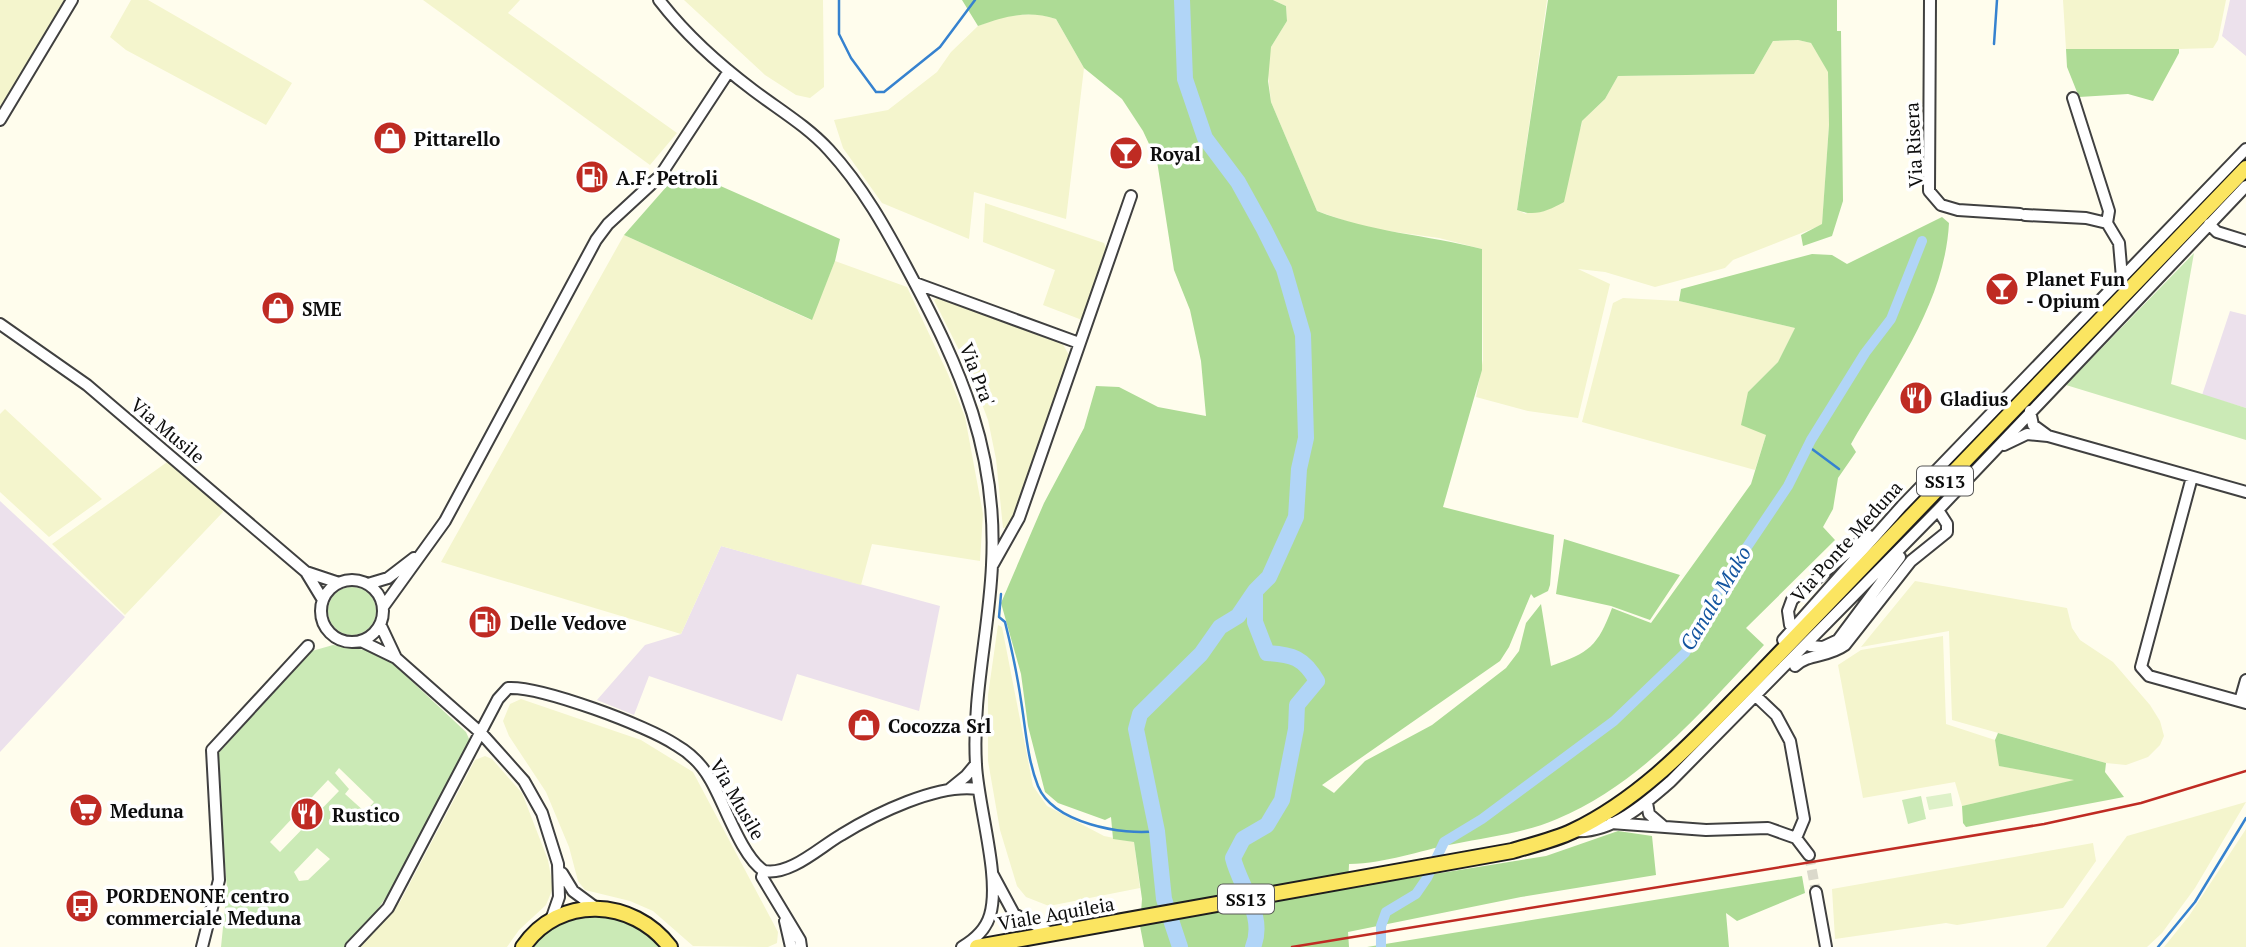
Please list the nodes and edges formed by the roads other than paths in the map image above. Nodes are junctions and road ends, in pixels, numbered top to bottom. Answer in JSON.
{"nodes":[{"id":1,"x":72,"y":0,"type":"edge"},
{"id":2,"x":659,"y":0,"type":"edge"},
{"id":3,"x":1930,"y":0,"type":"edge"},
{"id":4,"x":729,"y":71,"type":"junction"},
{"id":5,"x":2073,"y":99,"type":"dead end"},
{"id":6,"x":0,"y":120,"type":"edge"},
{"id":7,"x":2246,"y":149,"type":"edge"},
{"id":8,"x":2246,"y":168,"type":"edge"},
{"id":9,"x":2246,"y":186,"type":"edge"},
{"id":10,"x":1130,"y":196,"type":"dead end"},
{"id":11,"x":2107,"y":223,"type":"junction"},
{"id":12,"x":2209,"y":224,"type":"junction"},
{"id":13,"x":2246,"y":241,"type":"edge"},
{"id":14,"x":2119,"y":243,"type":"junction"},
{"id":15,"x":2147,"y":253,"type":"junction"},
{"id":16,"x":2128,"y":281,"type":"junction"},
{"id":17,"x":915,"y":283,"type":"junction"},
{"id":18,"x":0,"y":324,"type":"edge"},
{"id":19,"x":1080,"y":342,"type":"junction"},
{"id":20,"x":2030,"y":411,"type":"junction"},
{"id":21,"x":2048,"y":436,"type":"junction"},
{"id":22,"x":1987,"y":457,"type":"junction"},
{"id":23,"x":2192,"y":477,"type":"junction"},
{"id":24,"x":2246,"y":492,"type":"edge"},
{"id":25,"x":1902,"y":506,"type":"junction"},
{"id":26,"x":1938,"y":510,"type":"junction"},
{"id":27,"x":1924,"y":524,"type":"junction"},
{"id":28,"x":420,"y":555,"type":"junction"},
{"id":29,"x":992,"y":566,"type":"junction"},
{"id":30,"x":306,"y":572,"type":"junction"},
{"id":31,"x":339,"y":583,"type":"junction"},
{"id":32,"x":368,"y":584,"type":"junction"},
{"id":33,"x":323,"y":600,"type":"junction"},
{"id":34,"x":383,"y":607,"type":"junction"},
{"id":35,"x":380,"y":624,"type":"junction"},
{"id":36,"x":1790,"y":625,"type":"dead end"},
{"id":37,"x":362,"y":641,"type":"junction"},
{"id":38,"x":308,"y":646,"type":"dead end"},
{"id":39,"x":1810,"y":646,"type":"dead end"},
{"id":40,"x":396,"y":658,"type":"junction"},
{"id":41,"x":1755,"y":679,"type":"junction"},
{"id":42,"x":2246,"y":680,"type":"edge"},
{"id":43,"x":1758,"y":698,"type":"junction"},
{"id":44,"x":2243,"y":702,"type":"edge"},
{"id":45,"x":482,"y":734,"type":"junction"},
{"id":46,"x":976,"y":764,"type":"junction"},
{"id":47,"x":978,"y":789,"type":"junction"},
{"id":48,"x":934,"y":795,"type":"junction"},
{"id":49,"x":1647,"y":803,"type":"junction"},
{"id":50,"x":1611,"y":823,"type":"junction"},
{"id":51,"x":1662,"y":826,"type":"junction"},
{"id":52,"x":1573,"y":831,"type":"junction"},
{"id":53,"x":1796,"y":838,"type":"junction"},
{"id":54,"x":1809,"y":855,"type":"tunnel mouth"},
{"id":55,"x":558,"y":864,"type":"junction"},
{"id":56,"x":990,"y":870,"type":"junction"},
{"id":57,"x":764,"y":871,"type":"junction"},
{"id":58,"x":1816,"y":892,"type":"tunnel mouth"},
{"id":59,"x":596,"y":908,"type":"junction"},
{"id":60,"x":1141,"y":917,"type":"joint"},
{"id":61,"x":784,"y":918,"type":"junction"},
{"id":62,"x":551,"y":920,"type":"junction"},
{"id":63,"x":1049,"y":932,"type":"junction"},
{"id":64,"x":202,"y":947,"type":"edge"},
{"id":65,"x":351,"y":947,"type":"edge"},
{"id":66,"x":523,"y":947,"type":"edge"},
{"id":67,"x":670,"y":947,"type":"edge"},
{"id":68,"x":791,"y":947,"type":"edge"},
{"id":69,"x":801,"y":947,"type":"edge"},
{"id":70,"x":962,"y":947,"type":"edge"},
{"id":71,"x":977,"y":947,"type":"edge"},
{"id":72,"x":1826,"y":947,"type":"edge"}],
"edges":[{"from":1,"to":6,"type":"street"},
{"from":2,"to":4,"type":"street","name":"Via Pra'"},
{"from":3,"to":11,"type":"street","name":"Via Risera"},
{"from":4,"to":17,"type":"street","name":"Via Pra'"},
{"from":4,"to":28,"type":"street"},
{"from":5,"to":11,"type":"street"},
{"from":7,"to":15,"type":"street","name":"Via Ponte Meduna"},
{"from":8,"to":16,"type":"main road","number":"SS13"},
{"from":9,"to":12,"type":"street","name":"Via Ponte Meduna"},
{"from":10,"to":19,"type":"street"},
{"from":11,"to":14,"type":"street"},
{"from":12,"to":13,"type":"street"},
{"from":12,"to":20,"type":"street","name":"Via Ponte Meduna"},
{"from":14,"to":15,"type":"street"},
{"from":14,"to":16,"type":"street"},
{"from":15,"to":16,"type":"street","name":"Via Ponte Meduna"},
{"from":16,"to":25,"type":"street","name":"Via Ponte Meduna"},
{"from":16,"to":41,"type":"main road","name":"Via Ponte Meduna","number":"SS13"},
{"from":17,"to":19,"type":"street"},
{"from":17,"to":29,"type":"street","name":"Via Pra'"},
{"from":18,"to":30,"type":"street","name":"Via Musile"},
{"from":19,"to":29,"type":"street"},
{"from":20,"to":21,"type":"street"},
{"from":20,"to":22,"type":"street","name":"Via Ponte Meduna"},
{"from":21,"to":22,"type":"street","name":"Via Ponte Meduna"},
{"from":21,"to":23,"type":"street","name":"Via Ponte Meduna"},
{"from":22,"to":26,"type":"street","name":"Via Ponte Meduna"},
{"from":23,"to":24,"type":"street","name":"Via Ponte Meduna"},
{"from":23,"to":44,"type":"street"},
{"from":25,"to":36,"type":"street"},
{"from":25,"to":41,"type":"street","name":"Via Ponte Meduna"},
{"from":26,"to":27,"type":"street","name":"Via Ponte Meduna"},
{"from":26,"to":43,"type":"street","name":"Via Ponte Meduna"},
{"from":27,"to":39,"type":"street","name":"Via Ponte Meduna"},
{"from":27,"to":43,"type":"street","name":"Via Ponte Meduna"},
{"from":28,"to":32,"type":"street"},
{"from":28,"to":34,"type":"street"},
{"from":29,"to":46,"type":"street","name":"Via Pra'"},
{"from":30,"to":31,"type":"street"},
{"from":30,"to":33,"type":"street"},
{"from":31,"to":32,"type":"street"},
{"from":31,"to":33,"type":"street"},
{"from":32,"to":34,"type":"street"},
{"from":33,"to":37,"type":"street"},
{"from":34,"to":35,"type":"street"},
{"from":35,"to":37,"type":"street"},
{"from":35,"to":40,"type":"street"},
{"from":37,"to":40,"type":"street"},
{"from":38,"to":64,"type":"street"},
{"from":40,"to":45,"type":"street"},
{"from":41,"to":52,"type":"main road","name":"Via Ponte Meduna","number":"SS13"},
{"from":42,"to":44,"type":"street"},
{"from":43,"to":49,"type":"street","name":"Via Ponte Meduna"},
{"from":43,"to":53,"type":"street"},
{"from":45,"to":55,"type":"street"},
{"from":45,"to":57,"type":"street","name":"Via Musile"},
{"from":45,"to":65,"type":"street","name":"Via Musile"},
{"from":46,"to":47,"type":"street","name":"Via Pra'"},
{"from":46,"to":48,"type":"street"},
{"from":47,"to":48,"type":"street"},
{"from":47,"to":56,"type":"street","name":"Via Pra'"},
{"from":48,"to":57,"type":"street"},
{"from":49,"to":50,"type":"street","name":"Via Ponte Meduna"},
{"from":49,"to":51,"type":"street"},
{"from":50,"to":51,"type":"street"},
{"from":50,"to":52,"type":"street","name":"Via Ponte Meduna"},
{"from":51,"to":53,"type":"street"},
{"from":52,"to":60,"type":"main road","name":"Via Ponte Meduna","number":"SS13"},
{"from":53,"to":54,"type":"street"},
{"from":55,"to":59,"type":"street"},
{"from":55,"to":62,"type":"street"},
{"from":56,"to":63,"type":"street","name":"Via Pra'"},
{"from":56,"to":70,"type":"street","name":"Via Pra'"},
{"from":57,"to":61,"type":"street","name":"Via Musile"},
{"from":58,"to":72,"type":"street"},
{"from":59,"to":62,"type":"main road"},
{"from":59,"to":67,"type":"main road"},
{"from":60,"to":63,"type":"main road","name":"Viale Aquileia","number":"SS13"},
{"from":61,"to":68,"type":"street"},
{"from":61,"to":69,"type":"street"},
{"from":62,"to":66,"type":"main road"},
{"from":63,"to":71,"type":"main road","name":"Viale Aquileia","number":"SS13"}]}
